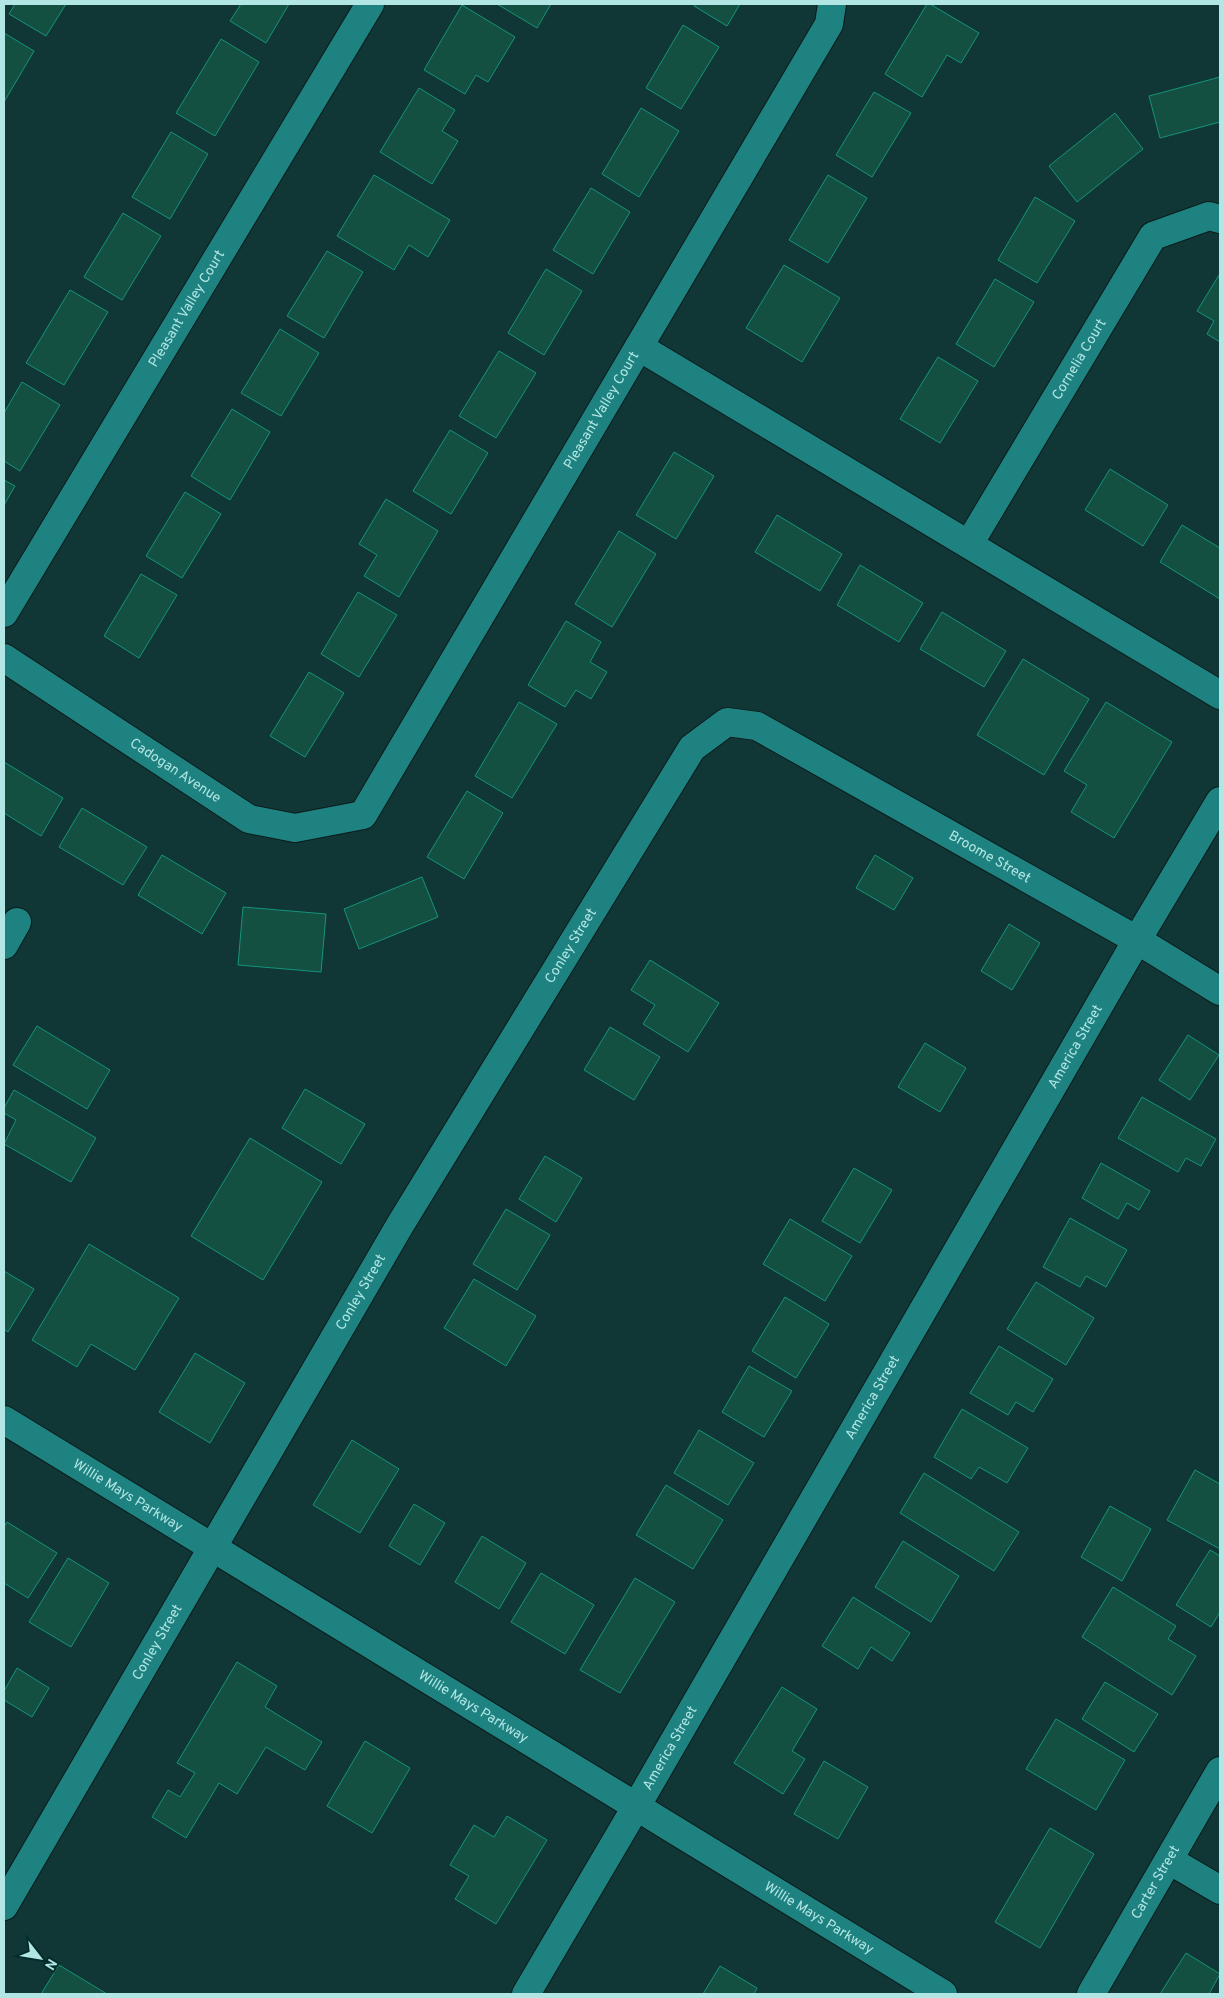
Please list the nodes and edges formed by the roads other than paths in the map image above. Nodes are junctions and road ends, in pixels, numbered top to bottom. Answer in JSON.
{"nodes":[{"id":1,"x":370,"y":4,"type":"edge"},
{"id":2,"x":832,"y":4,"type":"edge"},
{"id":3,"x":1220,"y":219,"type":"edge"},
{"id":4,"x":639,"y":347,"type":"junction"},
{"id":5,"x":969,"y":544,"type":"junction"},
{"id":6,"x":4,"y":613,"type":"edge"},
{"id":7,"x":4,"y":658,"type":"edge"},
{"id":8,"x":1220,"y":695,"type":"edge"},
{"id":9,"x":757,"y":726,"type":"joint"},
{"id":10,"x":1220,"y":801,"type":"edge"},
{"id":11,"x":363,"y":815,"type":"joint"},
{"id":12,"x":17,"y":922,"type":"dead end"},
{"id":13,"x":1136,"y":940,"type":"junction"},
{"id":14,"x":4,"y":945,"type":"edge"},
{"id":15,"x":1220,"y":991,"type":"edge"},
{"id":16,"x":4,"y":1420,"type":"edge"},
{"id":17,"x":213,"y":1548,"type":"junction"},
{"id":18,"x":1220,"y":1771,"type":"edge"},
{"id":19,"x":636,"y":1807,"type":"junction"},
{"id":20,"x":1168,"y":1860,"type":"junction"},
{"id":21,"x":1220,"y":1890,"type":"edge"},
{"id":22,"x":4,"y":1906,"type":"edge"},
{"id":23,"x":526,"y":1994,"type":"edge"},
{"id":24,"x":943,"y":1994,"type":"edge"},
{"id":25,"x":1091,"y":1994,"type":"edge"}],
"edges":[{"from":1,"to":6,"type":"street","name":"Pleasant Valley Court"},
{"from":2,"to":4,"type":"street","name":"Pleasant Valley Court"},
{"from":3,"to":5,"type":"street","name":"Cornelia Court"},
{"from":4,"to":5,"type":"street"},
{"from":4,"to":11,"type":"street","name":"Pleasant Valley Court"},
{"from":5,"to":8,"type":"street"},
{"from":7,"to":11,"type":"street","name":"Cadogan Avenue"},
{"from":9,"to":13,"type":"street","name":"Broome Street"},
{"from":9,"to":17,"type":"street","name":"Conley Street"},
{"from":10,"to":13,"type":"street","name":"America Street"},
{"from":12,"to":14,"type":"street"},
{"from":13,"to":15,"type":"street","name":"Broome Street"},
{"from":13,"to":19,"type":"street","name":"America Street"},
{"from":16,"to":17,"type":"street","name":"Willie Mays Parkway"},
{"from":17,"to":19,"type":"street","name":"Willie Mays Parkway"},
{"from":17,"to":22,"type":"street","name":"Conley Street"},
{"from":18,"to":20,"type":"street","name":"Carter Street"},
{"from":19,"to":23,"type":"street","name":"America Street"},
{"from":19,"to":24,"type":"street","name":"Willie Mays Parkway"},
{"from":20,"to":21,"type":"street"},
{"from":20,"to":25,"type":"street","name":"Carter Street"}]}
